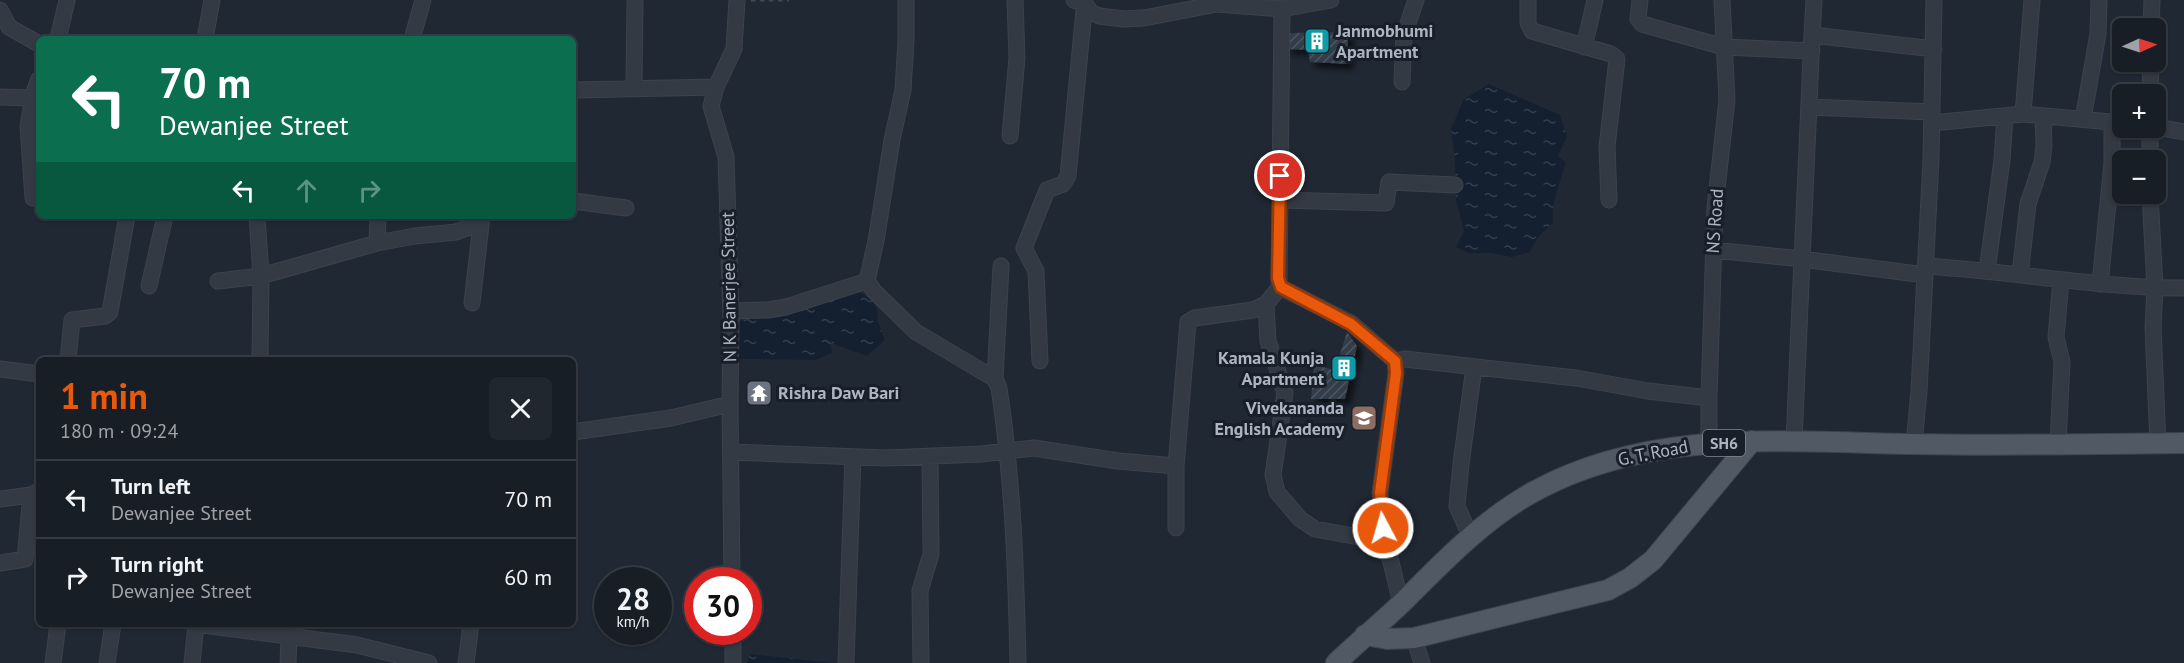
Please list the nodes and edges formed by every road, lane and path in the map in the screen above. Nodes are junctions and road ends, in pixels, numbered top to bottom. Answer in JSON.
{"nodes":[{"id":1,"x":67,"y":0,"type":"edge"},
{"id":2,"x":212,"y":0,"type":"edge"},
{"id":3,"x":423,"y":0,"type":"edge"},
{"id":4,"x":635,"y":0,"type":"edge"},
{"id":5,"x":736,"y":0,"type":"edge"},
{"id":6,"x":789,"y":0,"type":"edge"},
{"id":7,"x":906,"y":0,"type":"edge"},
{"id":8,"x":1015,"y":0,"type":"edge"},
{"id":9,"x":1331,"y":0,"type":"edge"},
{"id":10,"x":1416,"y":0,"type":"edge"},
{"id":11,"x":1527,"y":0,"type":"edge"},
{"id":12,"x":1594,"y":0,"type":"edge"},
{"id":13,"x":1640,"y":0,"type":"edge"},
{"id":14,"x":1722,"y":0,"type":"edge"},
{"id":15,"x":1814,"y":0,"type":"edge"},
{"id":16,"x":1934,"y":0,"type":"edge"},
{"id":17,"x":2032,"y":0,"type":"edge"},
{"id":18,"x":2099,"y":0,"type":"edge"},
{"id":19,"x":2152,"y":0,"type":"edge"},
{"id":20,"x":1081,"y":1,"type":"edge"},
{"id":21,"x":1282,"y":9,"type":"junction"},
{"id":22,"x":0,"y":10,"type":"edge"},
{"id":23,"x":2151,"y":18,"type":"edge"},
{"id":24,"x":59,"y":36,"type":"edge"},
{"id":25,"x":206,"y":36,"type":"edge"},
{"id":26,"x":413,"y":36,"type":"edge"},
{"id":27,"x":36,"y":42,"type":"edge"},
{"id":28,"x":1812,"y":43,"type":"junction"},
{"id":29,"x":1725,"y":46,"type":"junction"},
{"id":30,"x":1584,"y":47,"type":"junction"},
{"id":31,"x":1934,"y":49,"type":"junction"},
{"id":32,"x":1402,"y":82,"type":"dead end"},
{"id":33,"x":716,"y":87,"type":"junction"},
{"id":34,"x":36,"y":88,"type":"edge"},
{"id":35,"x":634,"y":89,"type":"junction"},
{"id":36,"x":576,"y":90,"type":"edge"},
{"id":37,"x":0,"y":97,"type":"edge"},
{"id":38,"x":33,"y":97,"type":"junction"},
{"id":39,"x":1809,"y":107,"type":"junction"},
{"id":40,"x":2023,"y":114,"type":"junction"},
{"id":41,"x":2004,"y":116,"type":"junction"},
{"id":42,"x":2043,"y":116,"type":"junction"},
{"id":43,"x":1932,"y":118,"type":"junction"},
{"id":44,"x":2084,"y":119,"type":"junction"},
{"id":45,"x":2112,"y":122,"type":"edge"},
{"id":46,"x":2166,"y":129,"type":"edge"},
{"id":47,"x":2184,"y":132,"type":"edge"},
{"id":48,"x":1010,"y":136,"type":"dead end"},
{"id":49,"x":2115,"y":138,"type":"edge"},
{"id":50,"x":1455,"y":185,"type":"dead end"},
{"id":51,"x":33,"y":198,"type":"dead end"},
{"id":52,"x":1281,"y":200,"type":"junction"},
{"id":53,"x":1609,"y":200,"type":"dead end"},
{"id":54,"x":576,"y":201,"type":"edge"},
{"id":55,"x":2151,"y":204,"type":"edge"},
{"id":56,"x":626,"y":208,"type":"dead end"},
{"id":57,"x":126,"y":219,"type":"edge"},
{"id":58,"x":164,"y":219,"type":"edge"},
{"id":59,"x":257,"y":219,"type":"edge"},
{"id":60,"x":378,"y":219,"type":"edge"},
{"id":61,"x":478,"y":219,"type":"edge"},
{"id":62,"x":481,"y":219,"type":"edge"},
{"id":63,"x":377,"y":243,"type":"junction"},
{"id":64,"x":1713,"y":250,"type":"junction"},
{"id":65,"x":1802,"y":259,"type":"junction"},
{"id":66,"x":1001,"y":266,"type":"dead end"},
{"id":67,"x":1925,"y":270,"type":"junction"},
{"id":68,"x":1987,"y":271,"type":"junction"},
{"id":69,"x":2020,"y":275,"type":"junction"},
{"id":70,"x":261,"y":276,"type":"junction"},
{"id":71,"x":867,"y":280,"type":"junction"},
{"id":72,"x":2061,"y":280,"type":"junction"},
{"id":73,"x":218,"y":281,"type":"dead end"},
{"id":74,"x":2100,"y":284,"type":"junction"},
{"id":75,"x":150,"y":286,"type":"dead end"},
{"id":76,"x":1281,"y":287,"type":"junction"},
{"id":77,"x":2155,"y":288,"type":"junction"},
{"id":78,"x":2184,"y":288,"type":"edge"},
{"id":79,"x":472,"y":303,"type":"dead end"},
{"id":80,"x":1266,"y":304,"type":"junction"},
{"id":81,"x":731,"y":311,"type":"junction"},
{"id":82,"x":68,"y":357,"type":"edge"},
{"id":83,"x":260,"y":357,"type":"edge"},
{"id":84,"x":1040,"y":361,"type":"dead end"},
{"id":85,"x":1395,"y":361,"type":"junction"},
{"id":86,"x":1474,"y":367,"type":"junction"},
{"id":87,"x":0,"y":369,"type":"edge"},
{"id":88,"x":36,"y":374,"type":"edge"},
{"id":89,"x":995,"y":379,"type":"junction"},
{"id":90,"x":1709,"y":398,"type":"junction"},
{"id":91,"x":730,"y":404,"type":"junction"},
{"id":92,"x":576,"y":432,"type":"edge"},
{"id":93,"x":1752,"y":441,"type":"junction"},
{"id":94,"x":1794,"y":441,"type":"junction"},
{"id":95,"x":1709,"y":443,"type":"junction"},
{"id":96,"x":2184,"y":443,"type":"edge"},
{"id":97,"x":1914,"y":444,"type":"junction"},
{"id":98,"x":2058,"y":444,"type":"junction"},
{"id":99,"x":2158,"y":444,"type":"junction"},
{"id":100,"x":1008,"y":451,"type":"junction"},
{"id":101,"x":732,"y":452,"type":"junction"},
{"id":102,"x":853,"y":457,"type":"junction"},
{"id":103,"x":930,"y":457,"type":"junction"},
{"id":104,"x":1176,"y":466,"type":"junction"},
{"id":105,"x":35,"y":493,"type":"edge"},
{"id":106,"x":0,"y":499,"type":"edge"},
{"id":107,"x":1176,"y":528,"type":"dead end"},
{"id":108,"x":1471,"y":538,"type":"junction"},
{"id":109,"x":1386,"y":542,"type":"junction"},
{"id":110,"x":0,"y":563,"type":"edge"},
{"id":111,"x":732,"y":567,"type":"edge"},
{"id":112,"x":1401,"y":603,"type":"junction"},
{"id":113,"x":58,"y":627,"type":"edge"},
{"id":114,"x":112,"y":627,"type":"edge"},
{"id":115,"x":196,"y":627,"type":"edge"},
{"id":116,"x":217,"y":627,"type":"edge"},
{"id":117,"x":471,"y":627,"type":"edge"},
{"id":118,"x":1365,"y":635,"type":"junction"},
{"id":119,"x":289,"y":637,"type":"junction"},
{"id":120,"x":1414,"y":638,"type":"junction"},
{"id":121,"x":733,"y":645,"type":"edge"},
{"id":122,"x":53,"y":663,"type":"edge"},
{"id":123,"x":108,"y":663,"type":"edge"},
{"id":124,"x":192,"y":663,"type":"edge"},
{"id":125,"x":288,"y":663,"type":"edge"},
{"id":126,"x":429,"y":663,"type":"edge"},
{"id":127,"x":466,"y":663,"type":"edge"},
{"id":128,"x":733,"y":663,"type":"edge"},
{"id":129,"x":846,"y":663,"type":"edge"},
{"id":130,"x":921,"y":663,"type":"edge"},
{"id":131,"x":1018,"y":663,"type":"edge"},
{"id":132,"x":1336,"y":663,"type":"edge"},
{"id":133,"x":1422,"y":663,"type":"edge"}],
"edges":[{"from":1,"to":24,"type":"street"},
{"from":2,"to":25,"type":"street"},
{"from":3,"to":26,"type":"street"},
{"from":4,"to":35,"type":"street"},
{"from":5,"to":6,"type":"path"},
{"from":5,"to":33,"type":"street","name":"N K Banerjee Street"},
{"from":7,"to":71,"type":"street"},
{"from":8,"to":48,"type":"street"},
{"from":9,"to":21,"type":"street"},
{"from":10,"to":32,"type":"street"},
{"from":11,"to":30,"type":"street"},
{"from":12,"to":30,"type":"street"},
{"from":13,"to":29,"type":"street"},
{"from":14,"to":29,"type":"street","name":"NS Road"},
{"from":15,"to":28,"type":"street"},
{"from":16,"to":31,"type":"street"},
{"from":17,"to":40,"type":"street"},
{"from":18,"to":44,"type":"street"},
{"from":19,"to":23,"type":"street"},
{"from":20,"to":21,"type":"street"},
{"from":20,"to":84,"type":"street"},
{"from":21,"to":52,"type":"street"},
{"from":22,"to":27,"type":"street"},
{"from":28,"to":29,"type":"street"},
{"from":28,"to":31,"type":"street"},
{"from":28,"to":39,"type":"street"},
{"from":29,"to":64,"type":"street","name":"NS Road"},
{"from":30,"to":53,"type":"street"},
{"from":31,"to":43,"type":"street"},
{"from":33,"to":35,"type":"street"},
{"from":33,"to":81,"type":"street","name":"N K Banerjee Street"},
{"from":34,"to":38,"type":"street"},
{"from":35,"to":36,"type":"street"},
{"from":37,"to":38,"type":"street"},
{"from":38,"to":51,"type":"street"},
{"from":39,"to":43,"type":"street"},
{"from":39,"to":65,"type":"street"},
{"from":40,"to":41,"type":"street"},
{"from":40,"to":42,"type":"street"},
{"from":41,"to":43,"type":"street"},
{"from":41,"to":68,"type":"street"},
{"from":42,"to":44,"type":"street"},
{"from":42,"to":69,"type":"street"},
{"from":43,"to":67,"type":"street"},
{"from":44,"to":45,"type":"street"},
{"from":46,"to":47,"type":"street"},
{"from":49,"to":74,"type":"street"},
{"from":50,"to":52,"type":"street"},
{"from":52,"to":76,"type":"street"},
{"from":54,"to":56,"type":"street"},
{"from":55,"to":77,"type":"street"},
{"from":57,"to":82,"type":"street"},
{"from":58,"to":75,"type":"street"},
{"from":59,"to":70,"type":"street"},
{"from":60,"to":63,"type":"street"},
{"from":61,"to":63,"type":"street"},
{"from":62,"to":79,"type":"street"},
{"from":63,"to":70,"type":"street"},
{"from":64,"to":65,"type":"street"},
{"from":64,"to":90,"type":"street","name":"NS Road"},
{"from":65,"to":67,"type":"street"},
{"from":65,"to":94,"type":"street"},
{"from":66,"to":89,"type":"street"},
{"from":67,"to":68,"type":"street"},
{"from":67,"to":97,"type":"street"},
{"from":68,"to":69,"type":"street"},
{"from":69,"to":72,"type":"street"},
{"from":70,"to":73,"type":"street"},
{"from":70,"to":83,"type":"street"},
{"from":71,"to":81,"type":"street"},
{"from":71,"to":89,"type":"street"},
{"from":72,"to":74,"type":"street"},
{"from":72,"to":98,"type":"street"},
{"from":74,"to":77,"type":"street"},
{"from":76,"to":80,"type":"street"},
{"from":76,"to":85,"type":"street"},
{"from":77,"to":78,"type":"street"},
{"from":77,"to":99,"type":"street"},
{"from":80,"to":104,"type":"street"},
{"from":80,"to":109,"type":"street"},
{"from":81,"to":91,"type":"street","name":"N K Banerjee Street"},
{"from":85,"to":86,"type":"street"},
{"from":85,"to":109,"type":"street"},
{"from":86,"to":90,"type":"street"},
{"from":86,"to":108,"type":"street"},
{"from":87,"to":88,"type":"street"},
{"from":89,"to":100,"type":"street"},
{"from":90,"to":95,"type":"street","name":"NS Road"},
{"from":91,"to":92,"type":"street"},
{"from":91,"to":101,"type":"street","name":"N K Banerjee Street"},
{"from":93,"to":94,"type":"main road","name":"G. T. Road","number":"SH6"},
{"from":93,"to":95,"type":"main road","name":"G. T. Road","number":"SH6"},
{"from":93,"to":120,"type":"main road"},
{"from":94,"to":97,"type":"main road","name":"G. T. Road","number":"SH6"},
{"from":95,"to":108,"type":"main road","name":"G. T. Road","number":"SH6"},
{"from":96,"to":99,"type":"main road","name":"G. T. Road","number":"SH6"},
{"from":97,"to":98,"type":"main road","name":"G. T. Road","number":"SH6"},
{"from":98,"to":99,"type":"main road","name":"G. T. Road","number":"SH6"},
{"from":100,"to":103,"type":"street"},
{"from":100,"to":104,"type":"street"},
{"from":100,"to":131,"type":"street"},
{"from":101,"to":102,"type":"street"},
{"from":101,"to":111,"type":"street","name":"N K Banerjee Street"},
{"from":102,"to":103,"type":"street"},
{"from":102,"to":129,"type":"street"},
{"from":103,"to":130,"type":"street"},
{"from":104,"to":107,"type":"street"},
{"from":105,"to":106,"type":"street"},
{"from":105,"to":110,"type":"street"},
{"from":108,"to":112,"type":"main road","name":"G. T. Road","number":"SH6"},
{"from":109,"to":112,"type":"street"},
{"from":112,"to":118,"type":"main road","name":"G. T. Road","number":"SH6"},
{"from":113,"to":122,"type":"street"},
{"from":114,"to":123,"type":"street"},
{"from":115,"to":124,"type":"street"},
{"from":116,"to":119,"type":"street"},
{"from":117,"to":127,"type":"street"},
{"from":118,"to":120,"type":"main road"},
{"from":118,"to":132,"type":"main road","name":"G. T. Road","number":"SH6"},
{"from":119,"to":125,"type":"street"},
{"from":119,"to":126,"type":"street"},
{"from":120,"to":133,"type":"street"},
{"from":121,"to":128,"type":"street"}]}
